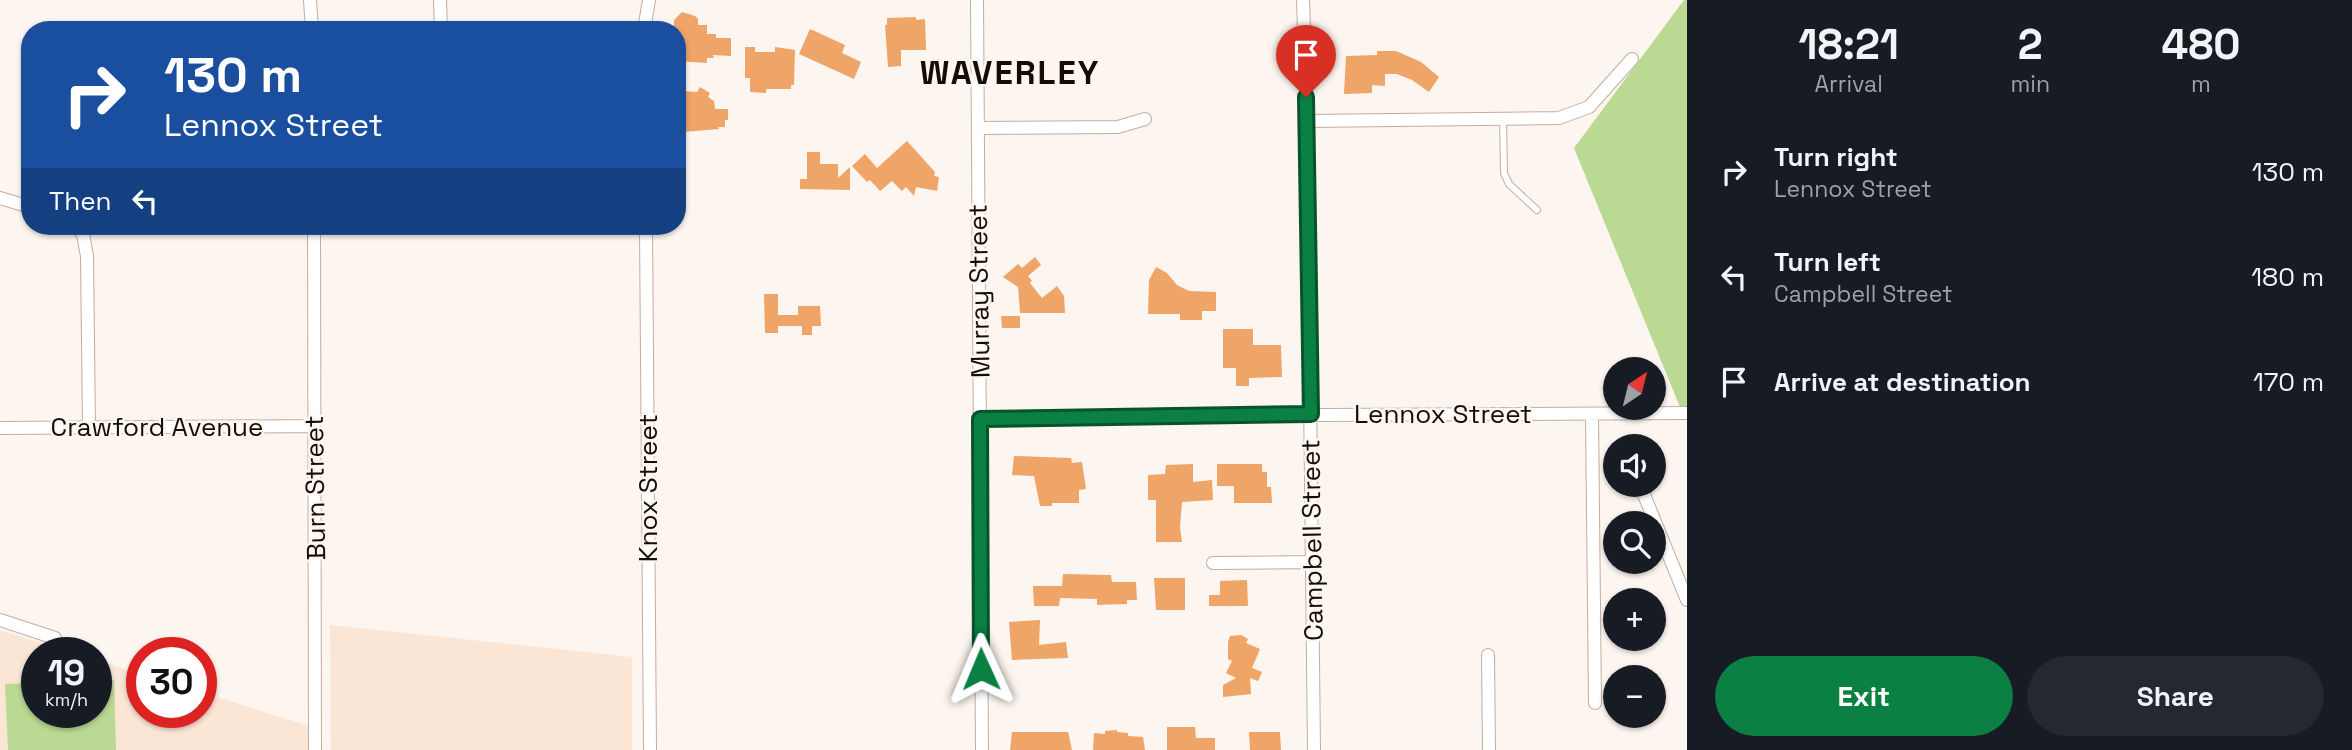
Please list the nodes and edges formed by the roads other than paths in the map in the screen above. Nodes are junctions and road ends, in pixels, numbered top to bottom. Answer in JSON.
{"nodes":[{"id":1,"x":312,"y":0,"type":"edge"},
{"id":2,"x":440,"y":0,"type":"edge"},
{"id":3,"x":639,"y":0,"type":"edge"},
{"id":4,"x":649,"y":0,"type":"edge"},
{"id":5,"x":977,"y":0,"type":"edge"},
{"id":6,"x":1303,"y":0,"type":"edge"},
{"id":7,"x":312,"y":21,"type":"edge"},
{"id":8,"x":441,"y":21,"type":"edge"},
{"id":9,"x":643,"y":21,"type":"edge"},
{"id":10,"x":645,"y":21,"type":"edge"},
{"id":11,"x":1632,"y":59,"type":"dead end"},
{"id":12,"x":1503,"y":118,"type":"junction"},
{"id":13,"x":1145,"y":119,"type":"dead end"},
{"id":14,"x":1307,"y":121,"type":"junction"},
{"id":15,"x":978,"y":128,"type":"junction"},
{"id":16,"x":0,"y":198,"type":"edge"},
{"id":17,"x":21,"y":204,"type":"edge"},
{"id":18,"x":1537,"y":210,"type":"dead end"},
{"id":19,"x":83,"y":235,"type":"edge"},
{"id":20,"x":314,"y":235,"type":"edge"},
{"id":21,"x":646,"y":235,"type":"edge"},
{"id":22,"x":1311,"y":414,"type":"junction"},
{"id":23,"x":1592,"y":414,"type":"junction"},
{"id":24,"x":1686,"y":417,"type":"edge"},
{"id":25,"x":980,"y":419,"type":"junction"},
{"id":26,"x":314,"y":426,"type":"junction"},
{"id":27,"x":0,"y":428,"type":"edge"},
{"id":28,"x":89,"y":428,"type":"junction"},
{"id":29,"x":1645,"y":497,"type":"edge"},
{"id":30,"x":1311,"y":562,"type":"junction"},
{"id":31,"x":1213,"y":563,"type":"dead end"},
{"id":32,"x":1687,"y":600,"type":"edge"},
{"id":33,"x":0,"y":620,"type":"edge"},
{"id":34,"x":52,"y":637,"type":"edge"},
{"id":35,"x":1488,"y":655,"type":"dead end"},
{"id":36,"x":1595,"y":703,"type":"dead end"},
{"id":37,"x":316,"y":750,"type":"edge"},
{"id":38,"x":650,"y":750,"type":"edge"},
{"id":39,"x":982,"y":750,"type":"edge"},
{"id":40,"x":1314,"y":750,"type":"edge"},
{"id":41,"x":1489,"y":750,"type":"edge"}],
"edges":[{"from":1,"to":7,"type":"street"},
{"from":2,"to":8,"type":"street"},
{"from":3,"to":9,"type":"street"},
{"from":4,"to":10,"type":"street"},
{"from":5,"to":15,"type":"street","name":"Murray Street"},
{"from":6,"to":14,"type":"street","name":"Campbell Street"},
{"from":11,"to":12,"type":"street"},
{"from":12,"to":14,"type":"street"},
{"from":12,"to":18,"type":"lane"},
{"from":13,"to":15,"type":"street"},
{"from":14,"to":22,"type":"street","name":"Campbell Street"},
{"from":15,"to":25,"type":"street","name":"Murray Street"},
{"from":16,"to":17,"type":"street"},
{"from":19,"to":28,"type":"street"},
{"from":20,"to":26,"type":"street","name":"Burn Street"},
{"from":21,"to":38,"type":"street","name":"Knox Street"},
{"from":22,"to":23,"type":"street","name":"Lennox Street"},
{"from":22,"to":25,"type":"street","name":"Lennox Street"},
{"from":22,"to":30,"type":"street","name":"Campbell Street"},
{"from":23,"to":24,"type":"street","name":"Lennox Street"},
{"from":23,"to":36,"type":"street"},
{"from":25,"to":39,"type":"street","name":"Murray Street"},
{"from":26,"to":28,"type":"street","name":"Crawford Avenue"},
{"from":26,"to":37,"type":"street","name":"Burn Street"},
{"from":27,"to":28,"type":"street","name":"Crawford Avenue"},
{"from":29,"to":32,"type":"street"},
{"from":30,"to":31,"type":"street"},
{"from":30,"to":40,"type":"street","name":"Campbell Street"},
{"from":33,"to":34,"type":"street"},
{"from":35,"to":41,"type":"street"}]}
